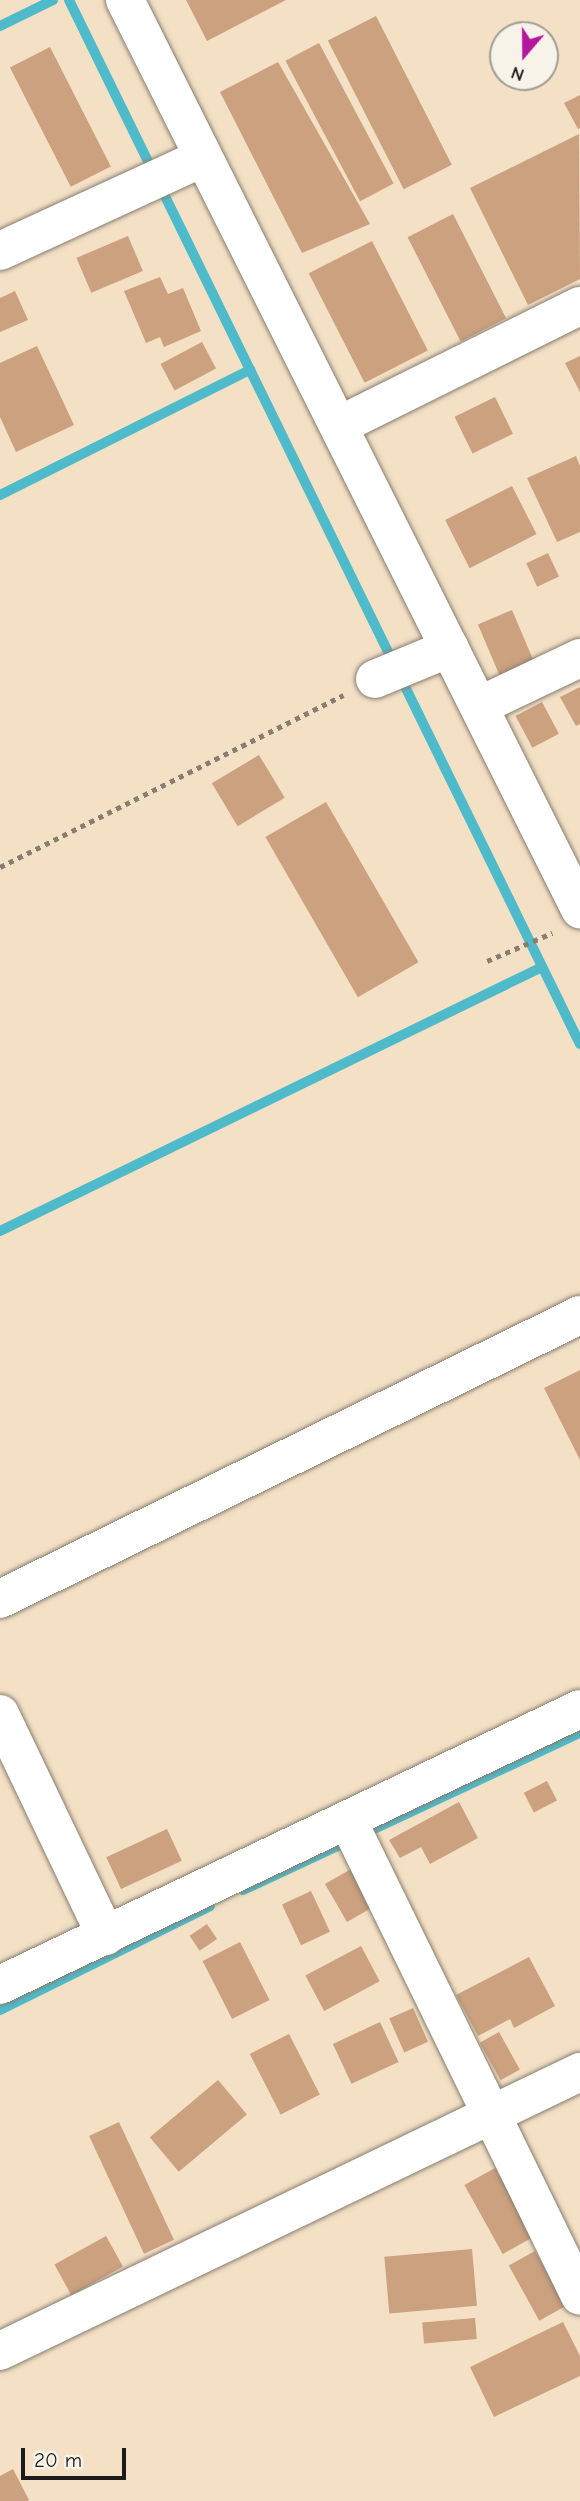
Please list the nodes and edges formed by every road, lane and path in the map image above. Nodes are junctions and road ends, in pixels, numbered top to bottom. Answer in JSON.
{"nodes":[{"id":1,"x":125,"y":0,"type":"edge"},
{"id":2,"x":202,"y":158,"type":"junction"},
{"id":3,"x":0,"y":251,"type":"edge"},
{"id":4,"x":580,"y":306,"type":"edge"},
{"id":5,"x":340,"y":425,"type":"junction"},
{"id":6,"x":450,"y":648,"type":"junction"},
{"id":7,"x":580,"y":658,"type":"edge"},
{"id":8,"x":375,"y":679,"type":"joint"},
{"id":9,"x":479,"y":706,"type":"junction"},
{"id":10,"x":0,"y":867,"type":"edge"},
{"id":11,"x":568,"y":920,"type":"edge"},
{"id":12,"x":487,"y":961,"type":"dead end"},
{"id":13,"x":580,"y":1315,"type":"edge"},
{"id":14,"x":0,"y":1599,"type":"edge"},
{"id":15,"x":580,"y":1709,"type":"edge"},
{"id":16,"x":0,"y":1714,"type":"edge"},
{"id":17,"x":349,"y":1823,"type":"junction"},
{"id":18,"x":106,"y":1936,"type":"junction"},
{"id":19,"x":0,"y":1986,"type":"edge"},
{"id":20,"x":580,"y":2072,"type":"edge"},
{"id":21,"x":489,"y":2115,"type":"junction"},
{"id":22,"x":580,"y":2296,"type":"edge"},
{"id":23,"x":0,"y":2351,"type":"edge"}],
"edges":[{"from":1,"to":2,"type":"street"},
{"from":2,"to":3,"type":"street"},
{"from":2,"to":5,"type":"street"},
{"from":4,"to":5,"type":"street"},
{"from":5,"to":6,"type":"street"},
{"from":6,"to":8,"type":"street"},
{"from":6,"to":9,"type":"street"},
{"from":7,"to":9,"type":"street"},
{"from":8,"to":10,"type":"path"},
{"from":9,"to":11,"type":"street"},
{"from":11,"to":12,"type":"path"},
{"from":13,"to":14,"type":"street"},
{"from":15,"to":17,"type":"street"},
{"from":16,"to":18,"type":"street"},
{"from":17,"to":18,"type":"street"},
{"from":17,"to":21,"type":"street"},
{"from":18,"to":19,"type":"street"},
{"from":20,"to":21,"type":"street"},
{"from":21,"to":22,"type":"street"},
{"from":21,"to":23,"type":"street"}]}
